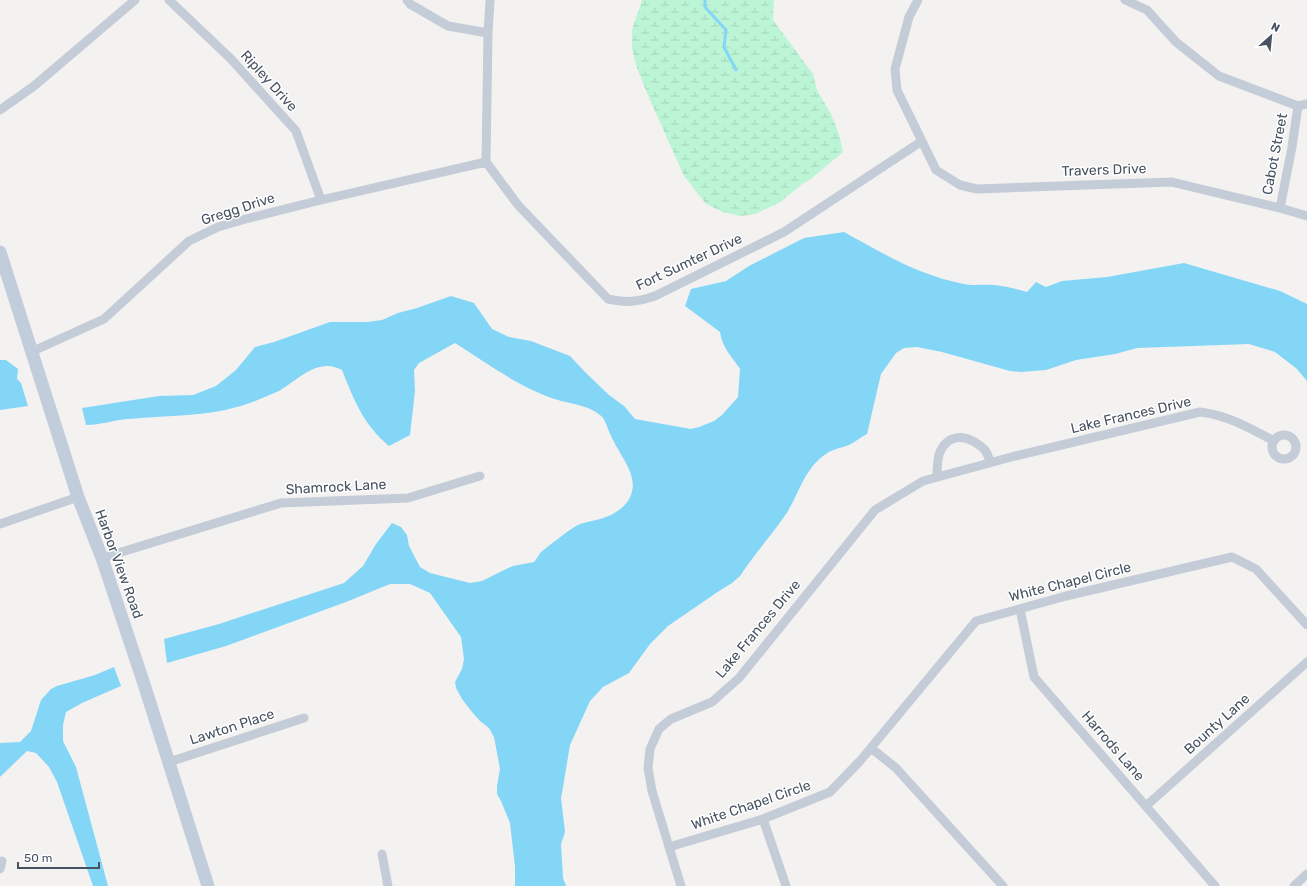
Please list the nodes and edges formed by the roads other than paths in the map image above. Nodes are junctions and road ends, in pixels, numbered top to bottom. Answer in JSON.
{"nodes":[{"id":1,"x":135,"y":0,"type":"edge"},
{"id":2,"x":169,"y":0,"type":"edge"},
{"id":3,"x":407,"y":0,"type":"edge"},
{"id":4,"x":490,"y":0,"type":"edge"},
{"id":5,"x":918,"y":0,"type":"edge"},
{"id":6,"x":1125,"y":0,"type":"edge"},
{"id":7,"x":488,"y":33,"type":"junction"},
{"id":8,"x":1303,"y":105,"type":"edge"},
{"id":9,"x":0,"y":110,"type":"edge"},
{"id":10,"x":922,"y":141,"type":"junction"},
{"id":11,"x":486,"y":162,"type":"junction"},
{"id":12,"x":321,"y":200,"type":"junction"},
{"id":13,"x":1280,"y":208,"type":"junction"},
{"id":14,"x":1307,"y":216,"type":"edge"},
{"id":15,"x":0,"y":252,"type":"edge"},
{"id":16,"x":31,"y":352,"type":"junction"},
{"id":17,"x":1274,"y":441,"type":"dead end"},
{"id":18,"x":990,"y":463,"type":"junction"},
{"id":19,"x":480,"y":476,"type":"dead end"},
{"id":20,"x":937,"y":477,"type":"junction"},
{"id":21,"x":78,"y":497,"type":"junction"},
{"id":22,"x":0,"y":524,"type":"edge"},
{"id":23,"x":102,"y":558,"type":"junction"},
{"id":24,"x":1020,"y":609,"type":"junction"},
{"id":25,"x":1307,"y":625,"type":"edge"},
{"id":26,"x":1307,"y":662,"type":"edge"},
{"id":27,"x":304,"y":718,"type":"dead end"},
{"id":28,"x":871,"y":748,"type":"junction"},
{"id":29,"x":169,"y":762,"type":"junction"},
{"id":30,"x":1146,"y":806,"type":"junction"},
{"id":31,"x":763,"y":819,"type":"junction"},
{"id":32,"x":669,"y":847,"type":"junction"},
{"id":33,"x":382,"y":854,"type":"dead end"},
{"id":34,"x":1307,"y":874,"type":"edge"},
{"id":35,"x":208,"y":886,"type":"edge"},
{"id":36,"x":388,"y":886,"type":"edge"},
{"id":37,"x":681,"y":886,"type":"edge"},
{"id":38,"x":786,"y":886,"type":"edge"},
{"id":39,"x":1003,"y":886,"type":"edge"},
{"id":40,"x":1215,"y":886,"type":"edge"},
{"id":41,"x":1294,"y":886,"type":"edge"}],
"edges":[{"from":1,"to":9,"type":"street"},
{"from":2,"to":12,"type":"street","name":"Ripley Drive"},
{"from":3,"to":7,"type":"street"},
{"from":4,"to":7,"type":"street"},
{"from":5,"to":10,"type":"street"},
{"from":6,"to":8,"type":"street"},
{"from":7,"to":11,"type":"street"},
{"from":8,"to":13,"type":"street","name":"Cabot Street"},
{"from":10,"to":11,"type":"street","name":"Fort Sumter Drive"},
{"from":10,"to":13,"type":"street","name":"Travers Drive"},
{"from":11,"to":12,"type":"street","name":"Gregg Drive"},
{"from":12,"to":16,"type":"street","name":"Gregg Drive"},
{"from":13,"to":14,"type":"street","name":"Travers Drive"},
{"from":15,"to":16,"type":"main road","name":"Harbor View Road"},
{"from":16,"to":21,"type":"main road","name":"Harbor View Road"},
{"from":17,"to":18,"type":"street","name":"Lake Frances Drive"},
{"from":18,"to":20,"type":"street","name":"Lake Frances Drive"},
{"from":18,"to":20,"type":"street"},
{"from":19,"to":23,"type":"street","name":"Shamrock Lane"},
{"from":20,"to":32,"type":"street","name":"Lake Frances Drive"},
{"from":21,"to":22,"type":"street"},
{"from":21,"to":23,"type":"main road","name":"Harbor View Road"},
{"from":23,"to":29,"type":"main road","name":"Harbor View Road"},
{"from":24,"to":25,"type":"street","name":"White Chapel Circle"},
{"from":24,"to":28,"type":"street","name":"White Chapel Circle"},
{"from":24,"to":30,"type":"street","name":"Harrods Lane"},
{"from":26,"to":30,"type":"street","name":"Bounty Lane"},
{"from":27,"to":29,"type":"street","name":"Lawton Place"},
{"from":28,"to":31,"type":"street","name":"White Chapel Circle"},
{"from":28,"to":39,"type":"street"},
{"from":29,"to":35,"type":"main road","name":"Harbor View Road"},
{"from":30,"to":40,"type":"street","name":"Harrods Lane"},
{"from":31,"to":32,"type":"street","name":"White Chapel Circle"},
{"from":31,"to":38,"type":"street"},
{"from":32,"to":37,"type":"street","name":"Lake Frances Drive"},
{"from":33,"to":36,"type":"street"},
{"from":34,"to":41,"type":"street"}]}
